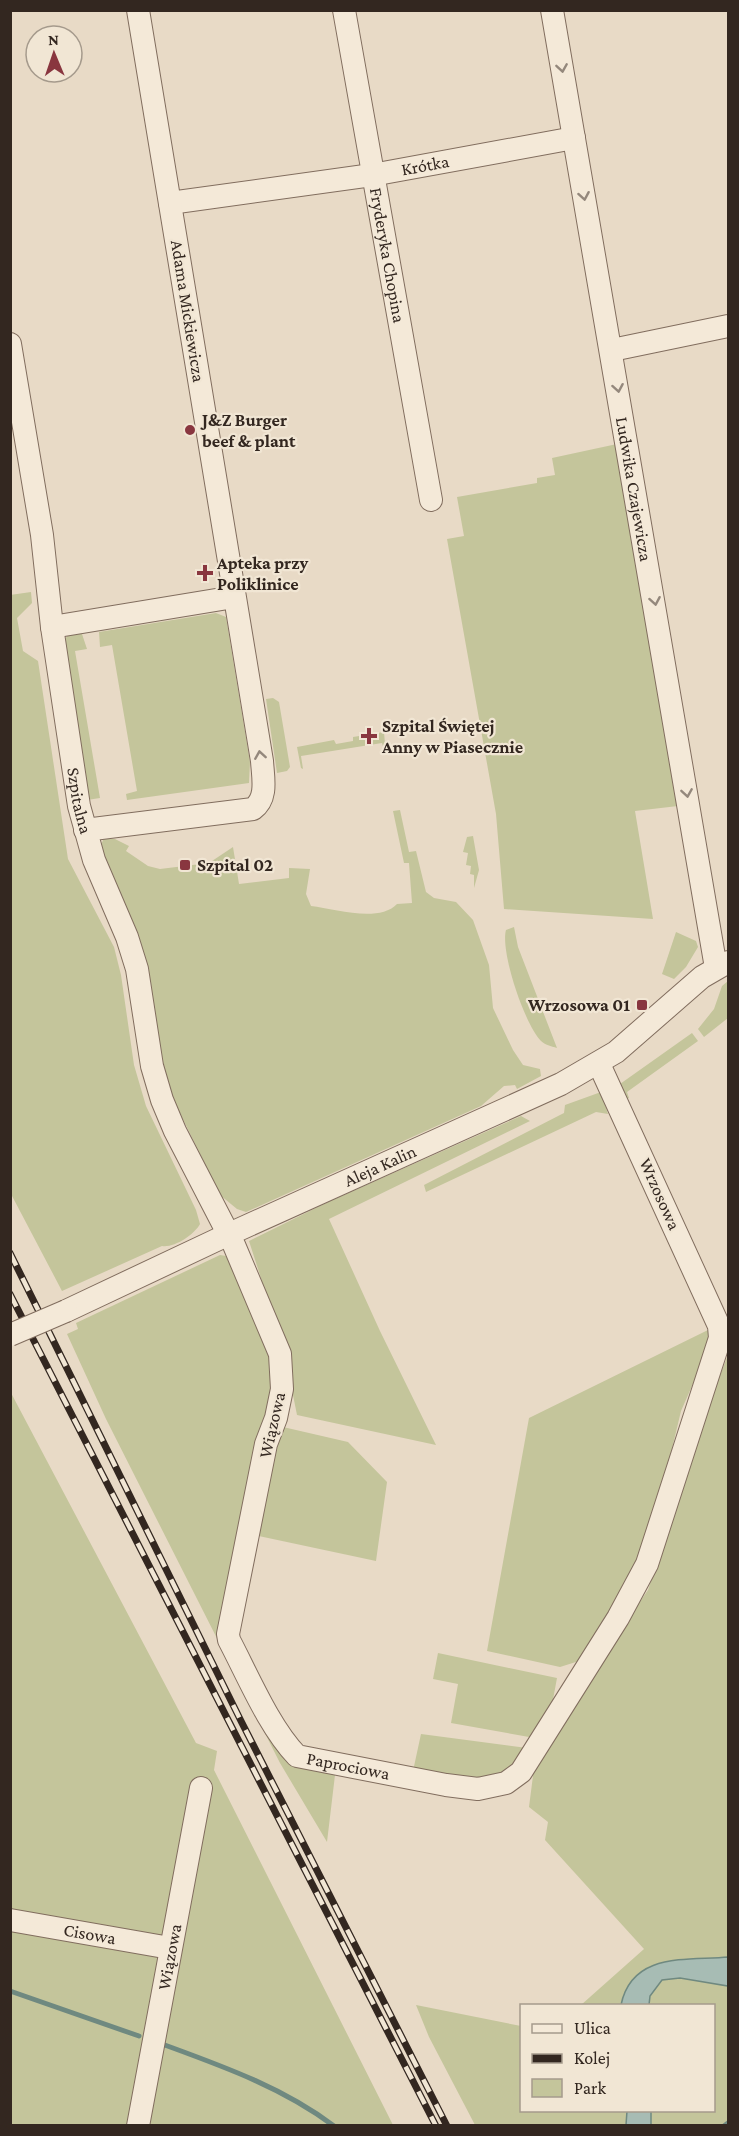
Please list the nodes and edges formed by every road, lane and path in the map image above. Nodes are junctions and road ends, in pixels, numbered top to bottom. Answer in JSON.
{"nodes":[{"id":1,"x":138,"y":10,"type":"edge"},
{"id":2,"x":344,"y":10,"type":"edge"},
{"id":3,"x":552,"y":10,"type":"edge"},
{"id":4,"x":574,"y":138,"type":"junction"},
{"id":5,"x":372,"y":175,"type":"junction"},
{"id":6,"x":170,"y":203,"type":"junction"},
{"id":7,"x":729,"y":326,"type":"edge"},
{"id":8,"x":10,"y":344,"type":"edge"},
{"id":9,"x":612,"y":350,"type":"junction"},
{"id":10,"x":431,"y":500,"type":"dead end"},
{"id":11,"x":234,"y":597,"type":"junction"},
{"id":12,"x":52,"y":627,"type":"junction"},
{"id":13,"x":84,"y":830,"type":"junction"},
{"id":14,"x":722,"y":965,"type":"edge"},
{"id":15,"x":599,"y":1064,"type":"junction"},
{"id":16,"x":227,"y":1235,"type":"junction"},
{"id":17,"x":10,"y":1335,"type":"edge"},
{"id":18,"x":230,"y":1622,"type":"joint"},
{"id":19,"x":201,"y":1788,"type":"dead end"},
{"id":20,"x":478,"y":1789,"type":"joint"},
{"id":21,"x":10,"y":1920,"type":"edge"},
{"id":22,"x":170,"y":1948,"type":"junction"},
{"id":23,"x":138,"y":2126,"type":"edge"}],
"edges":[{"from":1,"to":6,"type":"street","name":"Adama Mickiewicza"},
{"from":2,"to":5,"type":"street","name":"Fryderyka Chopina"},
{"from":3,"to":4,"type":"street","name":"Ludwika Czajewicza","one_way":true},
{"from":4,"to":5,"type":"street","name":"Krótka"},
{"from":4,"to":9,"type":"street","name":"Ludwika Czajewicza","one_way":true},
{"from":5,"to":6,"type":"street","name":"Krótka"},
{"from":5,"to":10,"type":"street","name":"Fryderyka Chopina"},
{"from":6,"to":11,"type":"street","name":"Adama Mickiewicza"},
{"from":7,"to":9,"type":"street"},
{"from":8,"to":12,"type":"street","name":"Szpitalna"},
{"from":9,"to":14,"type":"street","name":"Ludwika Czajewicza","one_way":true},
{"from":11,"to":12,"type":"street"},
{"from":13,"to":11,"type":"street","name":"Adama Mickiewicza","one_way":true},
{"from":12,"to":13,"type":"street","name":"Szpitalna"},
{"from":13,"to":16,"type":"street","name":"Szpitalna"},
{"from":14,"to":15,"type":"street","name":"Aleja Kalin"},
{"from":15,"to":16,"type":"street","name":"Aleja Kalin"},
{"from":15,"to":20,"type":"street","name":"Wrzosowa"},
{"from":16,"to":17,"type":"street","name":"Aleja Kalin","bridge":true},
{"from":16,"to":18,"type":"street","name":"Wiązowa"},
{"from":18,"to":20,"type":"street","name":"Paprociowa"},
{"from":19,"to":22,"type":"street","name":"Wiązowa"},
{"from":21,"to":22,"type":"street","name":"Cisowa"},
{"from":22,"to":23,"type":"street","name":"Wiązowa"}]}
